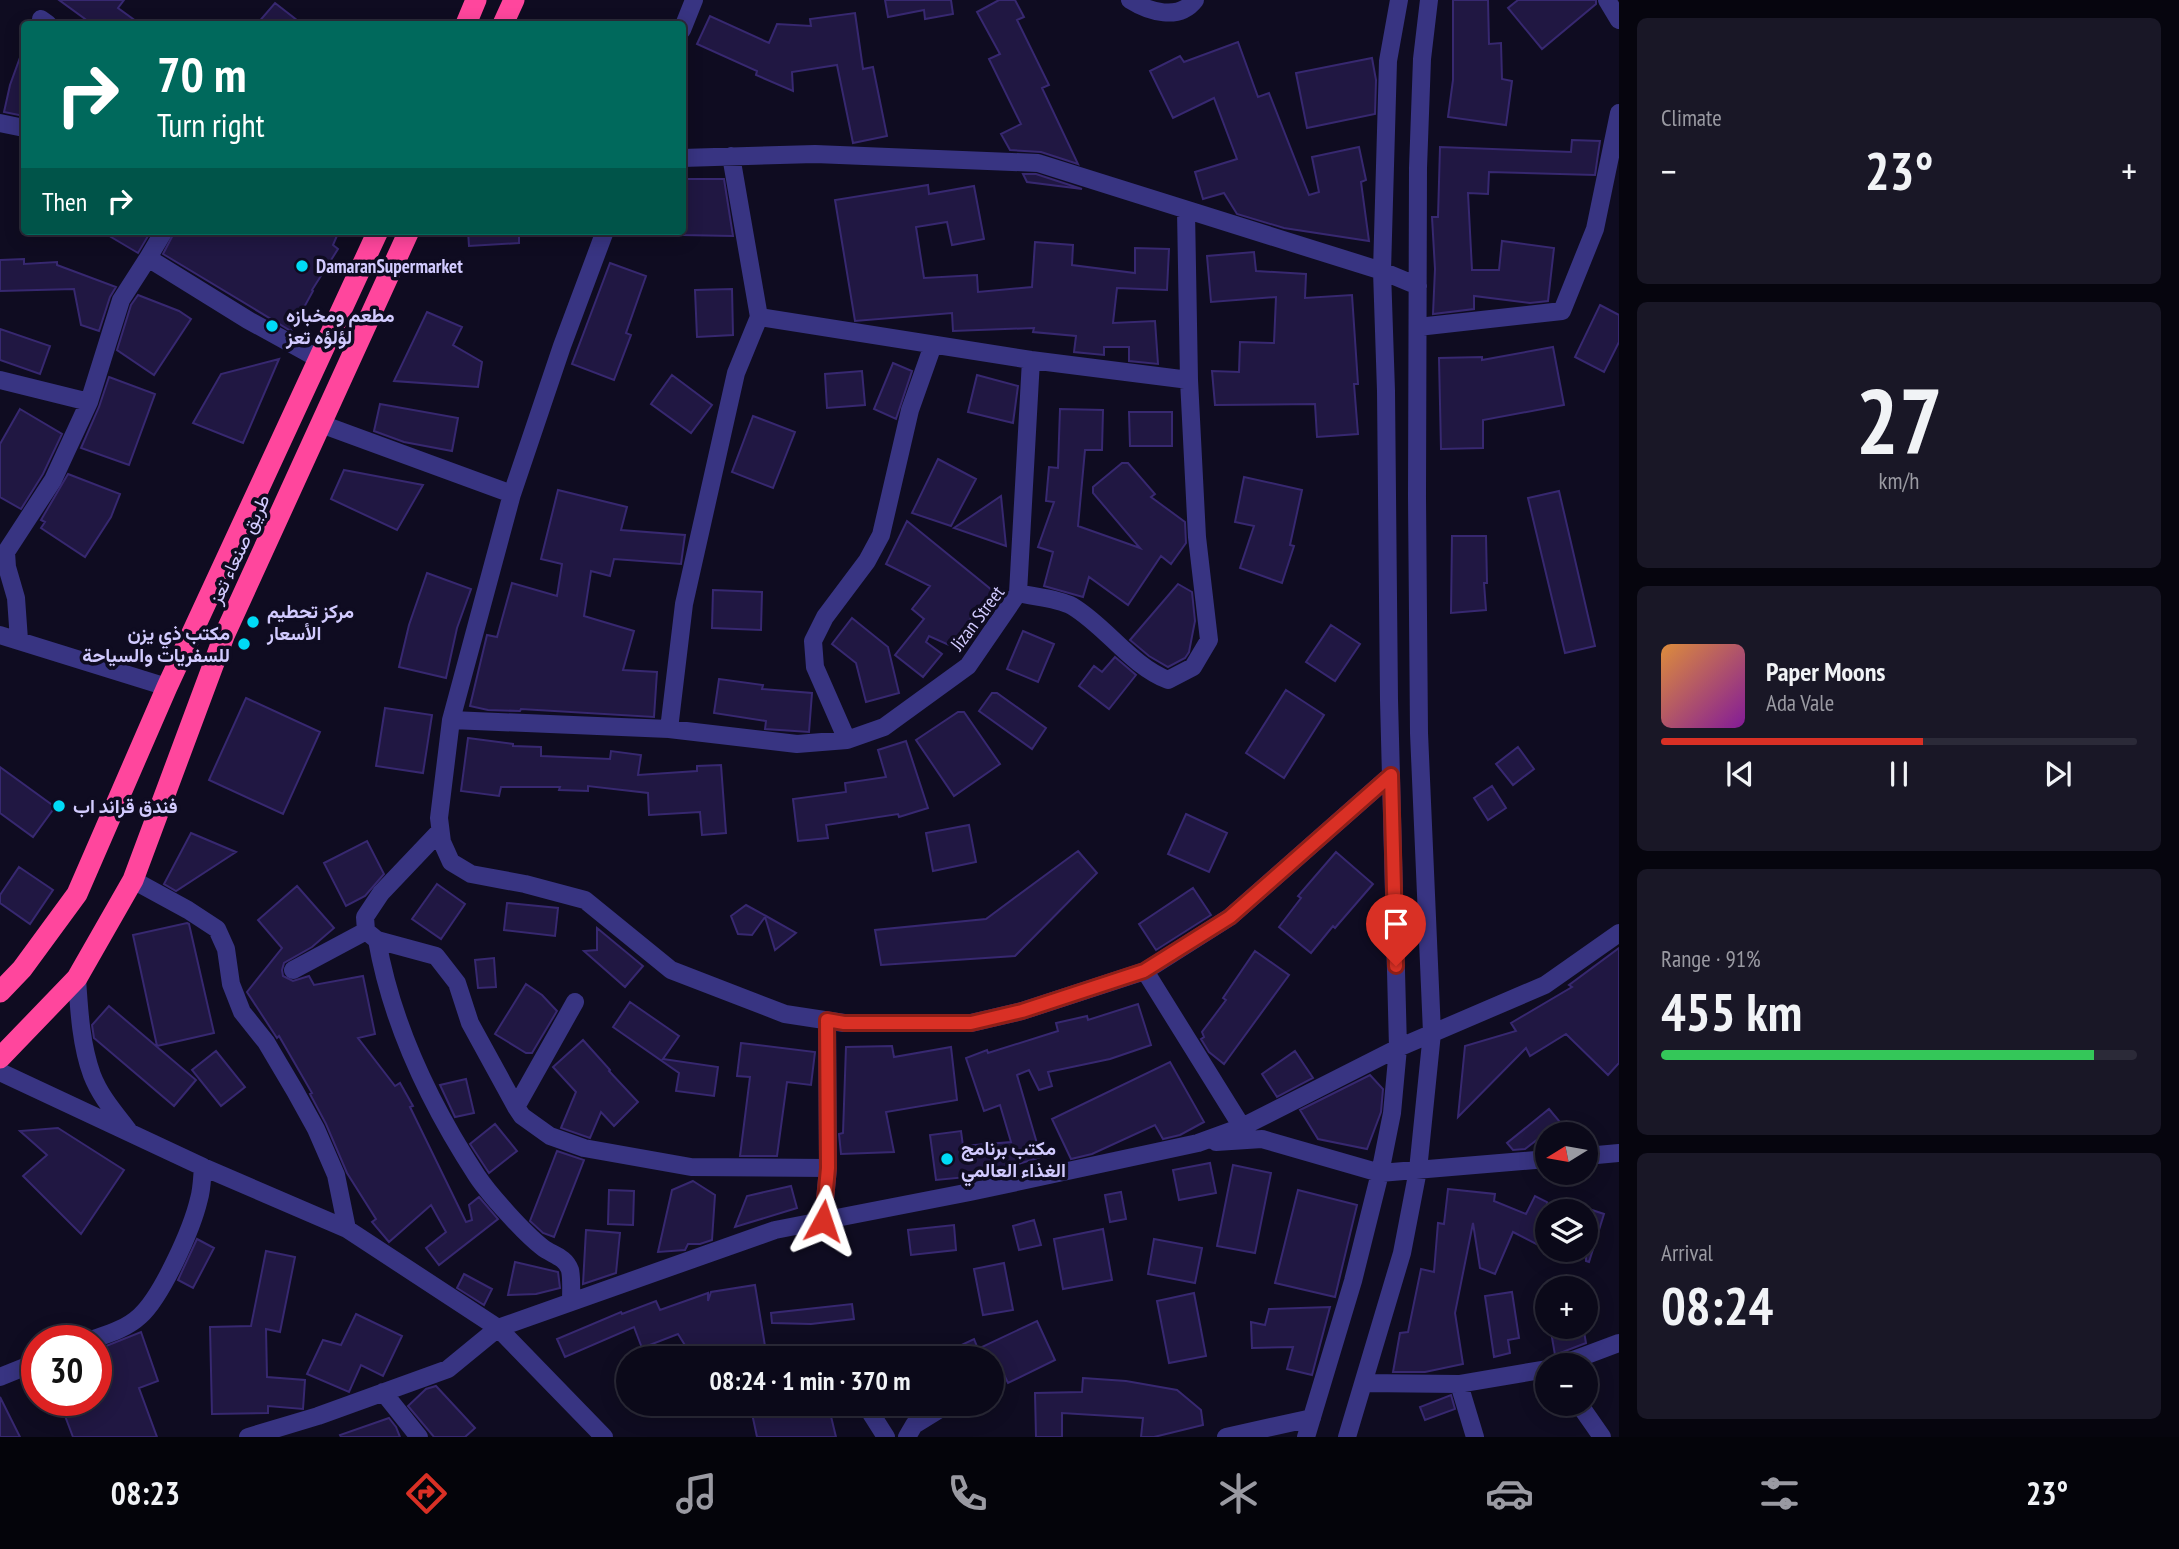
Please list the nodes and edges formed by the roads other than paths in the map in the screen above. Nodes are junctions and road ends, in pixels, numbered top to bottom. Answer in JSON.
{"nodes":[{"id":1,"x":476,"y":0,"type":"edge"},
{"id":2,"x":514,"y":0,"type":"edge"},
{"id":3,"x":694,"y":0,"type":"edge"},
{"id":4,"x":1130,"y":0,"type":"edge"},
{"id":5,"x":1195,"y":0,"type":"edge"},
{"id":6,"x":1399,"y":0,"type":"edge"},
{"id":7,"x":1429,"y":0,"type":"edge"},
{"id":8,"x":1607,"y":0,"type":"edge"},
{"id":9,"x":1619,"y":20,"type":"edge"},
{"id":10,"x":467,"y":21,"type":"edge"},
{"id":11,"x":504,"y":21,"type":"edge"},
{"id":12,"x":686,"y":21,"type":"edge"},
{"id":13,"x":1619,"y":113,"type":"edge"},
{"id":14,"x":0,"y":123,"type":"edge"},
{"id":15,"x":21,"y":127,"type":"edge"},
{"id":16,"x":730,"y":156,"type":"junction"},
{"id":17,"x":686,"y":158,"type":"edge"},
{"id":18,"x":1186,"y":211,"type":"junction"},
{"id":19,"x":162,"y":235,"type":"edge"},
{"id":20,"x":376,"y":235,"type":"edge"},
{"id":21,"x":407,"y":235,"type":"edge"},
{"id":22,"x":604,"y":235,"type":"edge"},
{"id":23,"x":148,"y":258,"type":"junction"},
{"id":24,"x":1382,"y":271,"type":"junction"},
{"id":25,"x":1419,"y":286,"type":"junction"},
{"id":26,"x":759,"y":317,"type":"junction"},
{"id":27,"x":1418,"y":327,"type":"junction"},
{"id":28,"x":933,"y":345,"type":"junction"},
{"id":29,"x":319,"y":359,"type":"junction"},
{"id":30,"x":1031,"y":360,"type":"junction"},
{"id":31,"x":0,"y":380,"type":"edge"},
{"id":32,"x":1189,"y":380,"type":"junction"},
{"id":33,"x":89,"y":402,"type":"junction"},
{"id":34,"x":321,"y":424,"type":"junction"},
{"id":35,"x":512,"y":494,"type":"junction"},
{"id":36,"x":1018,"y":593,"type":"junction"},
{"id":37,"x":0,"y":635,"type":"edge"},
{"id":38,"x":19,"y":640,"type":"junction"},
{"id":39,"x":167,"y":687,"type":"junction"},
{"id":40,"x":451,"y":719,"type":"junction"},
{"id":41,"x":668,"y":729,"type":"junction"},
{"id":42,"x":847,"y":740,"type":"junction"},
{"id":43,"x":1391,"y":775,"type":"junction"},
{"id":44,"x":440,"y":831,"type":"junction"},
{"id":45,"x":133,"y":880,"type":"junction"},
{"id":46,"x":1619,"y":933,"type":"edge"},
{"id":47,"x":372,"y":936,"type":"junction"},
{"id":48,"x":293,"y":970,"type":"dead end"},
{"id":49,"x":1144,"y":971,"type":"junction"},
{"id":50,"x":77,"y":978,"type":"junction"},
{"id":51,"x":0,"y":992,"type":"edge"},
{"id":52,"x":575,"y":1002,"type":"dead end"},
{"id":53,"x":827,"y":1020,"type":"junction"},
{"id":54,"x":1432,"y":1033,"type":"junction"},
{"id":55,"x":1398,"y":1048,"type":"junction"},
{"id":56,"x":0,"y":1058,"type":"edge"},
{"id":57,"x":0,"y":1072,"type":"edge"},
{"id":58,"x":516,"y":1107,"type":"junction"},
{"id":59,"x":1242,"y":1127,"type":"junction"},
{"id":60,"x":129,"y":1133,"type":"junction"},
{"id":61,"x":1198,"y":1143,"type":"junction"},
{"id":62,"x":1619,"y":1153,"type":"edge"},
{"id":63,"x":1598,"y":1155,"type":"edge"},
{"id":64,"x":1535,"y":1160,"type":"edge"},
{"id":65,"x":203,"y":1167,"type":"junction"},
{"id":66,"x":828,"y":1168,"type":"junction"},
{"id":67,"x":1418,"y":1170,"type":"junction"},
{"id":68,"x":1380,"y":1173,"type":"junction"},
{"id":69,"x":823,"y":1221,"type":"junction"},
{"id":70,"x":348,"y":1229,"type":"junction"},
{"id":71,"x":571,"y":1302,"type":"junction"},
{"id":72,"x":498,"y":1328,"type":"junction"},
{"id":73,"x":112,"y":1332,"type":"edge"},
{"id":74,"x":1619,"y":1343,"type":"edge"},
{"id":75,"x":1592,"y":1353,"type":"edge"},
{"id":76,"x":21,"y":1368,"type":"edge"},
{"id":77,"x":1535,"y":1371,"type":"edge"},
{"id":78,"x":0,"y":1377,"type":"edge"},
{"id":79,"x":1363,"y":1383,"type":"junction"},
{"id":80,"x":1459,"y":1384,"type":"junction"},
{"id":81,"x":383,"y":1392,"type":"junction"},
{"id":82,"x":873,"y":1416,"type":"edge"},
{"id":83,"x":929,"y":1416,"type":"edge"},
{"id":84,"x":1587,"y":1416,"type":"edge"},
{"id":85,"x":1312,"y":1418,"type":"junction"},
{"id":86,"x":248,"y":1437,"type":"edge"},
{"id":87,"x":419,"y":1437,"type":"edge"},
{"id":88,"x":604,"y":1437,"type":"edge"},
{"id":89,"x":886,"y":1437,"type":"edge"},
{"id":90,"x":907,"y":1437,"type":"edge"},
{"id":91,"x":1226,"y":1437,"type":"edge"},
{"id":92,"x":1306,"y":1437,"type":"edge"},
{"id":93,"x":1347,"y":1437,"type":"edge"},
{"id":94,"x":1475,"y":1437,"type":"edge"},
{"id":95,"x":1602,"y":1437,"type":"edge"}],
"edges":[{"from":1,"to":10,"type":"highway"},
{"from":2,"to":11,"type":"highway"},
{"from":3,"to":12,"type":"street"},
{"from":4,"to":5,"type":"street"},
{"from":6,"to":24,"type":"street"},
{"from":7,"to":25,"type":"street"},
{"from":8,"to":9,"type":"street"},
{"from":13,"to":27,"type":"street"},
{"from":14,"to":15,"type":"street"},
{"from":16,"to":17,"type":"street"},
{"from":16,"to":18,"type":"street"},
{"from":16,"to":26,"type":"street"},
{"from":18,"to":24,"type":"street"},
{"from":18,"to":32,"type":"street","name":"Jizan Street"},
{"from":19,"to":23,"type":"street"},
{"from":20,"to":29,"type":"highway","name":"طريق صنعاء تعز"},
{"from":21,"to":34,"type":"highway","name":"طريق صنعاء تعز"},
{"from":22,"to":35,"type":"street"},
{"from":23,"to":29,"type":"street"},
{"from":23,"to":33,"type":"street"},
{"from":24,"to":25,"type":"street"},
{"from":24,"to":43,"type":"street"},
{"from":25,"to":27,"type":"street"},
{"from":26,"to":28,"type":"street"},
{"from":26,"to":41,"type":"street"},
{"from":27,"to":54,"type":"street"},
{"from":28,"to":30,"type":"street"},
{"from":28,"to":42,"type":"street"},
{"from":29,"to":39,"type":"highway","name":"طريق صنعاء تعز"},
{"from":30,"to":32,"type":"street"},
{"from":30,"to":36,"type":"street"},
{"from":31,"to":33,"type":"street"},
{"from":32,"to":36,"type":"street","name":"Jizan Street"},
{"from":33,"to":38,"type":"street"},
{"from":34,"to":35,"type":"street"},
{"from":34,"to":45,"type":"highway","name":"طريق صنعاء تعز"},
{"from":35,"to":40,"type":"street"},
{"from":36,"to":42,"type":"street","name":"Jizan Street"},
{"from":37,"to":38,"type":"street"},
{"from":38,"to":39,"type":"street"},
{"from":39,"to":51,"type":"highway","name":"طريق صنعاء تعز"},
{"from":40,"to":41,"type":"street","name":"Jizan Street"},
{"from":40,"to":44,"type":"street"},
{"from":41,"to":42,"type":"street","name":"Jizan Street"},
{"from":43,"to":49,"type":"street"},
{"from":43,"to":55,"type":"street"},
{"from":44,"to":47,"type":"street"},
{"from":44,"to":53,"type":"street"},
{"from":45,"to":50,"type":"highway","name":"طريق صنعاء تعز"},
{"from":45,"to":70,"type":"street"},
{"from":46,"to":54,"type":"street"},
{"from":47,"to":48,"type":"street"},
{"from":47,"to":58,"type":"street"},
{"from":47,"to":71,"type":"street"},
{"from":49,"to":53,"type":"street"},
{"from":49,"to":59,"type":"street"},
{"from":50,"to":56,"type":"highway","name":"طريق صنعاء تعز"},
{"from":50,"to":60,"type":"street"},
{"from":52,"to":58,"type":"street"},
{"from":53,"to":66,"type":"street"},
{"from":54,"to":55,"type":"street"},
{"from":54,"to":67,"type":"street"},
{"from":55,"to":59,"type":"street"},
{"from":55,"to":68,"type":"street"},
{"from":57,"to":60,"type":"street"},
{"from":58,"to":66,"type":"street"},
{"from":59,"to":61,"type":"street"},
{"from":60,"to":65,"type":"street"},
{"from":61,"to":68,"type":"street"},
{"from":61,"to":69,"type":"street"},
{"from":62,"to":63,"type":"street"},
{"from":64,"to":67,"type":"street"},
{"from":65,"to":70,"type":"street"},
{"from":65,"to":73,"type":"street"},
{"from":66,"to":69,"type":"street"},
{"from":67,"to":68,"type":"street"},
{"from":67,"to":79,"type":"street"},
{"from":68,"to":85,"type":"street"},
{"from":69,"to":71,"type":"street"},
{"from":70,"to":72,"type":"street"},
{"from":71,"to":72,"type":"street"},
{"from":72,"to":81,"type":"street"},
{"from":72,"to":88,"type":"street"},
{"from":74,"to":75,"type":"street"},
{"from":76,"to":78,"type":"street"},
{"from":77,"to":80,"type":"street"},
{"from":79,"to":80,"type":"street"},
{"from":79,"to":93,"type":"street"},
{"from":80,"to":94,"type":"street"},
{"from":81,"to":86,"type":"street"},
{"from":81,"to":87,"type":"street"},
{"from":82,"to":89,"type":"street"},
{"from":83,"to":90,"type":"street"},
{"from":84,"to":95,"type":"street"},
{"from":85,"to":91,"type":"street"},
{"from":85,"to":92,"type":"street"}]}
